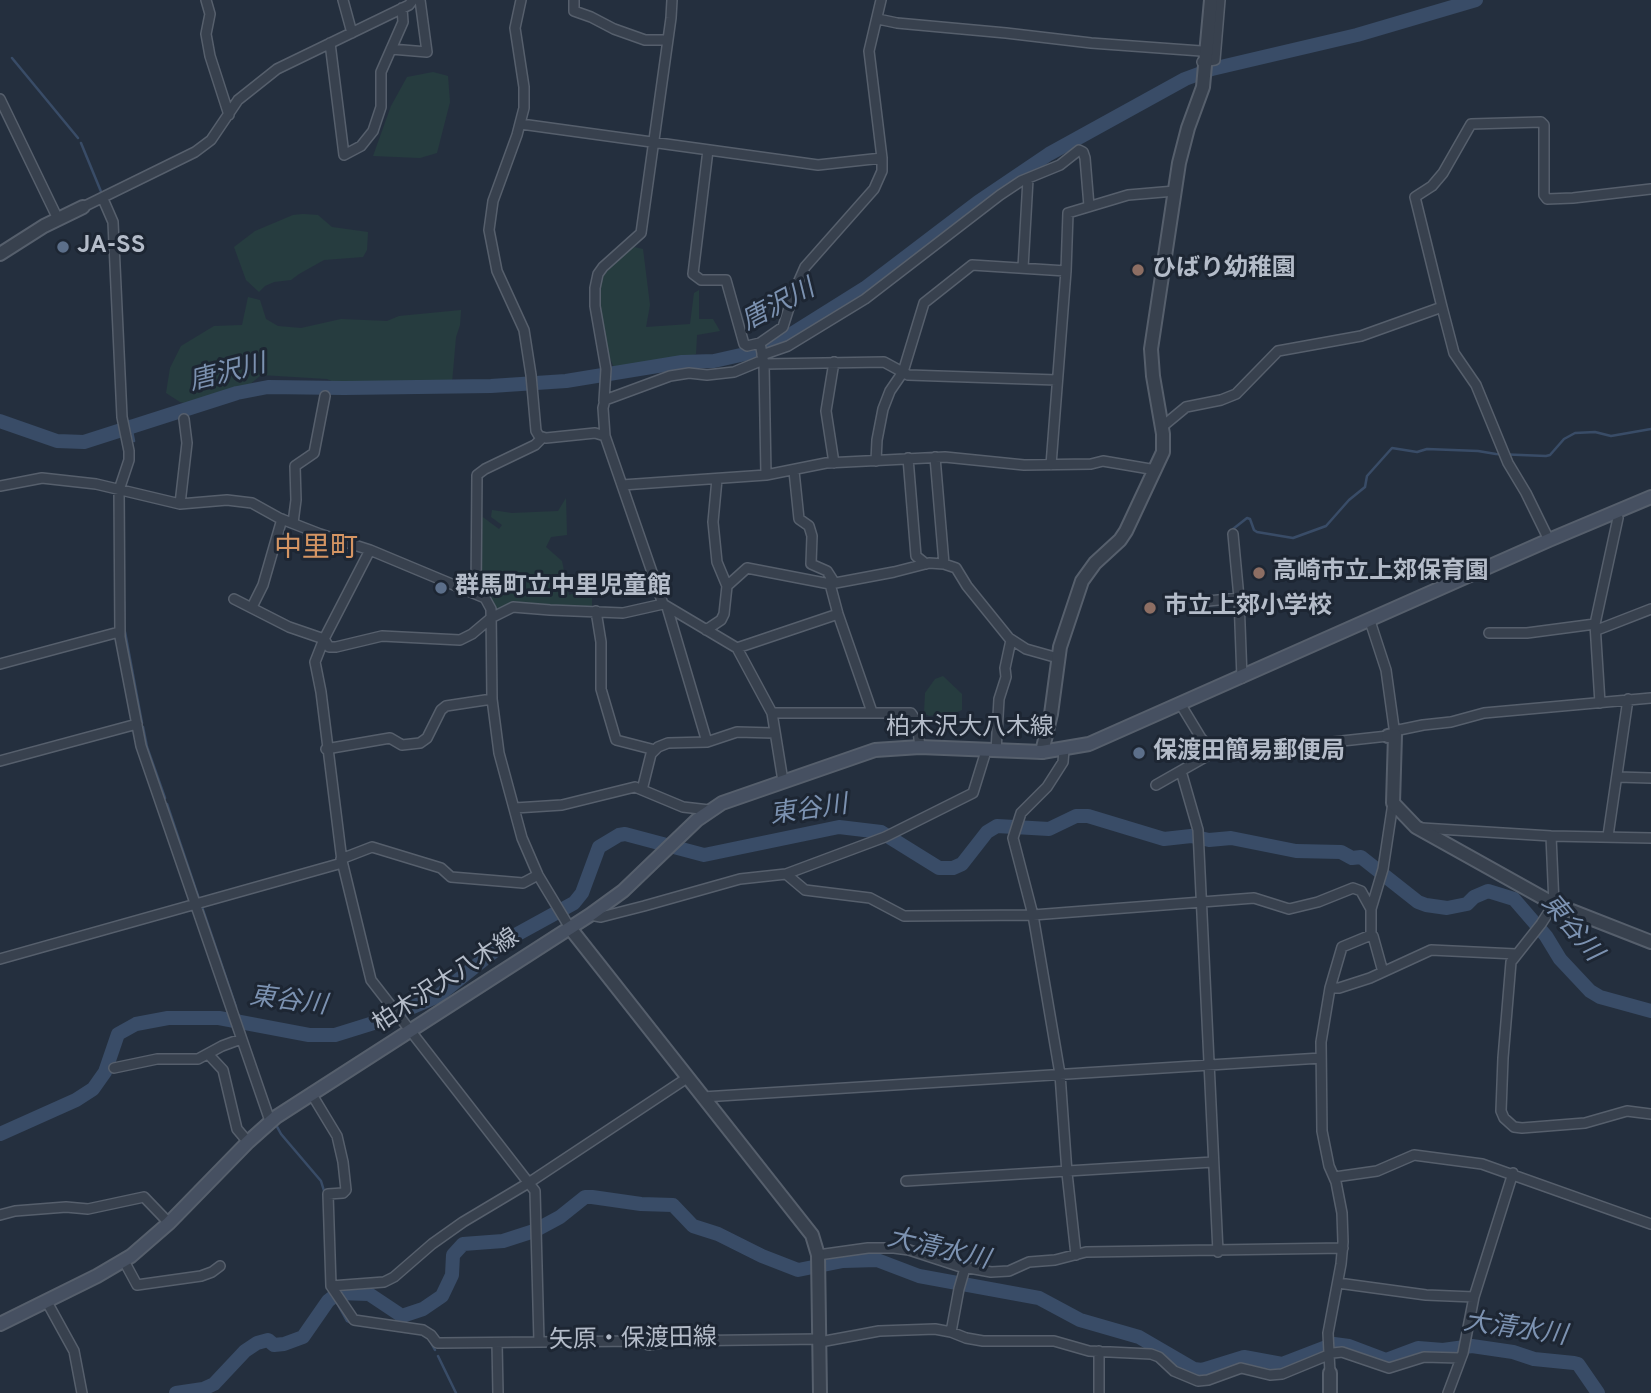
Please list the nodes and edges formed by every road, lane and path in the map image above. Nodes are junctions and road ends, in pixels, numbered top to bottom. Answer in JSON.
{"nodes":[{"id":1,"x":206,"y":0,"type":"edge"},
{"id":2,"x":343,"y":0,"type":"edge"},
{"id":3,"x":413,"y":0,"type":"edge"},
{"id":4,"x":420,"y":0,"type":"edge"},
{"id":5,"x":520,"y":0,"type":"edge"},
{"id":6,"x":574,"y":0,"type":"edge"},
{"id":7,"x":672,"y":0,"type":"edge"},
{"id":8,"x":1205,"y":0,"type":"edge"},
{"id":9,"x":1212,"y":0,"type":"edge"},
{"id":10,"x":1220,"y":0,"type":"edge"},
{"id":11,"x":881,"y":1,"type":"edge"},
{"id":12,"x":402,"y":8,"type":"junction"},
{"id":13,"x":878,"y":19,"type":"junction"},
{"id":14,"x":352,"y":33,"type":"junction"},
{"id":15,"x":667,"y":40,"type":"junction"},
{"id":16,"x":330,"y":43,"type":"junction"},
{"id":17,"x":391,"y":49,"type":"junction"},
{"id":18,"x":1204,"y":64,"type":"junction"},
{"id":19,"x":0,"y":99,"type":"edge"},
{"id":20,"x":229,"y":116,"type":"junction"},
{"id":21,"x":521,"y":124,"type":"junction"},
{"id":22,"x":653,"y":142,"type":"junction"},
{"id":23,"x":708,"y":150,"type":"junction"},
{"id":24,"x":882,"y":158,"type":"junction"},
{"id":25,"x":1028,"y":179,"type":"junction"},
{"id":26,"x":1651,"y":189,"type":"edge"},
{"id":27,"x":1175,"y":191,"type":"junction"},
{"id":28,"x":103,"y":198,"type":"junction"},
{"id":29,"x":1089,"y":206,"type":"junction"},
{"id":30,"x":83,"y":207,"type":"joint"},
{"id":31,"x":58,"y":219,"type":"junction"},
{"id":32,"x":0,"y":254,"type":"edge"},
{"id":33,"x":1023,"y":268,"type":"junction"},
{"id":34,"x":1066,"y":271,"type":"junction"},
{"id":35,"x":1442,"y":307,"type":"junction"},
{"id":36,"x":760,"y":343,"type":"junction"},
{"id":37,"x":763,"y":359,"type":"junction"},
{"id":38,"x":834,"y":362,"type":"junction"},
{"id":39,"x":903,"y":372,"type":"junction"},
{"id":40,"x":1057,"y":380,"type":"junction"},
{"id":41,"x":325,"y":396,"type":"dead end"},
{"id":42,"x":604,"y":401,"type":"junction"},
{"id":43,"x":184,"y":419,"type":"dead end"},
{"id":44,"x":1163,"y":426,"type":"junction"},
{"id":45,"x":605,"y":436,"type":"junction"},
{"id":46,"x":542,"y":438,"type":"junction"},
{"id":47,"x":935,"y":457,"type":"junction"},
{"id":48,"x":908,"y":458,"type":"junction"},
{"id":49,"x":876,"y":461,"type":"junction"},
{"id":50,"x":834,"y":463,"type":"junction"},
{"id":51,"x":1051,"y":465,"type":"junction"},
{"id":52,"x":1156,"y":470,"type":"junction"},
{"id":53,"x":794,"y":471,"type":"junction"},
{"id":54,"x":766,"y":475,"type":"junction"},
{"id":55,"x":717,"y":479,"type":"junction"},
{"id":56,"x":622,"y":485,"type":"junction"},
{"id":57,"x":0,"y":486,"type":"edge"},
{"id":58,"x":119,"y":490,"type":"junction"},
{"id":59,"x":1651,"y":498,"type":"edge"},
{"id":60,"x":180,"y":505,"type":"junction"},
{"id":61,"x":1615,"y":513,"type":"junction"},
{"id":62,"x":282,"y":519,"type":"junction"},
{"id":63,"x":293,"y":523,"type":"junction"},
{"id":64,"x":1233,"y":534,"type":"dead end"},
{"id":65,"x":1549,"y":540,"type":"junction"},
{"id":66,"x":370,"y":550,"type":"junction"},
{"id":67,"x":926,"y":564,"type":"junction"},
{"id":68,"x":944,"y":564,"type":"junction"},
{"id":69,"x":832,"y":583,"type":"junction"},
{"id":70,"x":727,"y":586,"type":"junction"},
{"id":71,"x":476,"y":593,"type":"junction"},
{"id":72,"x":1239,"y":597,"type":"junction"},
{"id":73,"x":234,"y":599,"type":"dead end"},
{"id":74,"x":1208,"y":601,"type":"dead end"},
{"id":75,"x":665,"y":605,"type":"junction"},
{"id":76,"x":252,"y":607,"type":"junction"},
{"id":77,"x":1651,"y":609,"type":"edge"},
{"id":78,"x":596,"y":611,"type":"junction"},
{"id":79,"x":838,"y":614,"type":"junction"},
{"id":80,"x":491,"y":618,"type":"junction"},
{"id":81,"x":1370,"y":621,"type":"junction"},
{"id":82,"x":1596,"y":627,"type":"junction"},
{"id":83,"x":706,"y":630,"type":"junction"},
{"id":84,"x":120,"y":632,"type":"junction"},
{"id":85,"x":1489,"y":633,"type":"dead end"},
{"id":86,"x":324,"y":639,"type":"junction"},
{"id":87,"x":1011,"y":640,"type":"junction"},
{"id":88,"x":737,"y":648,"type":"junction"},
{"id":89,"x":1058,"y":658,"type":"junction"},
{"id":90,"x":0,"y":664,"type":"edge"},
{"id":91,"x":1242,"y":678,"type":"junction"},
{"id":92,"x":1651,"y":698,"type":"edge"},
{"id":93,"x":492,"y":699,"type":"junction"},
{"id":94,"x":1628,"y":699,"type":"junction"},
{"id":95,"x":1600,"y":703,"type":"junction"},
{"id":96,"x":1181,"y":705,"type":"junction"},
{"id":97,"x":872,"y":712,"type":"junction"},
{"id":98,"x":772,"y":713,"type":"junction"},
{"id":99,"x":137,"y":724,"type":"junction"},
{"id":100,"x":774,"y":733,"type":"junction"},
{"id":101,"x":1392,"y":734,"type":"junction"},
{"id":102,"x":707,"y":741,"type":"junction"},
{"id":103,"x":920,"y":747,"type":"junction"},
{"id":104,"x":326,"y":749,"type":"junction"},
{"id":105,"x":655,"y":750,"type":"junction"},
{"id":106,"x":1065,"y":750,"type":"junction"},
{"id":107,"x":991,"y":751,"type":"junction"},
{"id":108,"x":1042,"y":752,"type":"junction"},
{"id":109,"x":1213,"y":752,"type":"junction"},
{"id":110,"x":0,"y":761,"type":"edge"},
{"id":111,"x":1181,"y":771,"type":"junction"},
{"id":112,"x":1618,"y":777,"type":"junction"},
{"id":113,"x":1651,"y":778,"type":"edge"},
{"id":114,"x":783,"y":781,"type":"junction"},
{"id":115,"x":1156,"y":785,"type":"dead end"},
{"id":116,"x":642,"y":790,"type":"junction"},
{"id":117,"x":1393,"y":803,"type":"junction"},
{"id":118,"x":515,"y":808,"type":"junction"},
{"id":119,"x":709,"y":810,"type":"junction"},
{"id":120,"x":1416,"y":827,"type":"junction"},
{"id":121,"x":1551,"y":836,"type":"junction"},
{"id":122,"x":1608,"y":836,"type":"junction"},
{"id":123,"x":1651,"y":838,"type":"edge"},
{"id":124,"x":342,"y":861,"type":"junction"},
{"id":125,"x":786,"y":874,"type":"junction"},
{"id":126,"x":538,"y":875,"type":"junction"},
{"id":127,"x":1200,"y":900,"type":"junction"},
{"id":128,"x":196,"y":904,"type":"junction"},
{"id":129,"x":1554,"y":904,"type":"junction"},
{"id":130,"x":1371,"y":909,"type":"junction"},
{"id":131,"x":590,"y":915,"type":"junction"},
{"id":132,"x":1033,"y":915,"type":"junction"},
{"id":133,"x":566,"y":922,"type":"junction"},
{"id":134,"x":1371,"y":935,"type":"junction"},
{"id":135,"x":1651,"y":942,"type":"edge"},
{"id":136,"x":1516,"y":954,"type":"junction"},
{"id":137,"x":0,"y":959,"type":"edge"},
{"id":138,"x":1383,"y":972,"type":"junction"},
{"id":139,"x":1330,"y":988,"type":"junction"},
{"id":140,"x":411,"y":1031,"type":"junction"},
{"id":141,"x":241,"y":1037,"type":"junction"},
{"id":142,"x":208,"y":1054,"type":"junction"},
{"id":143,"x":1321,"y":1058,"type":"junction"},
{"id":144,"x":1211,"y":1066,"type":"junction"},
{"id":145,"x":114,"y":1068,"type":"dead end"},
{"id":146,"x":1060,"y":1074,"type":"junction"},
{"id":147,"x":687,"y":1078,"type":"junction"},
{"id":148,"x":311,"y":1093,"type":"junction"},
{"id":149,"x":703,"y":1097,"type":"junction"},
{"id":150,"x":1651,"y":1114,"type":"edge"},
{"id":151,"x":270,"y":1121,"type":"junction"},
{"id":152,"x":248,"y":1142,"type":"junction"},
{"id":153,"x":1213,"y":1162,"type":"junction"},
{"id":154,"x":1067,"y":1173,"type":"junction"},
{"id":155,"x":1513,"y":1173,"type":"junction"},
{"id":156,"x":1335,"y":1177,"type":"junction"},
{"id":157,"x":906,"y":1181,"type":"dead end"},
{"id":158,"x":530,"y":1182,"type":"junction"},
{"id":159,"x":0,"y":1215,"type":"edge"},
{"id":160,"x":170,"y":1223,"type":"junction"},
{"id":161,"x":1651,"y":1224,"type":"edge"},
{"id":162,"x":1343,"y":1248,"type":"junction"},
{"id":163,"x":1217,"y":1252,"type":"junction"},
{"id":164,"x":1076,"y":1255,"type":"junction"},
{"id":165,"x":818,"y":1258,"type":"junction"},
{"id":166,"x":124,"y":1261,"type":"junction"},
{"id":167,"x":220,"y":1266,"type":"dead end"},
{"id":168,"x":965,"y":1268,"type":"junction"},
{"id":169,"x":1338,"y":1283,"type":"junction"},
{"id":170,"x":331,"y":1288,"type":"junction"},
{"id":171,"x":1474,"y":1297,"type":"junction"},
{"id":172,"x":47,"y":1302,"type":"junction"},
{"id":173,"x":0,"y":1324,"type":"edge"},
{"id":174,"x":951,"y":1332,"type":"junction"},
{"id":175,"x":820,"y":1341,"type":"junction"},
{"id":176,"x":540,"y":1342,"type":"junction"},
{"id":177,"x":497,"y":1343,"type":"junction"},
{"id":178,"x":1328,"y":1348,"type":"junction"},
{"id":179,"x":1099,"y":1351,"type":"junction"},
{"id":180,"x":1460,"y":1358,"type":"junction"},
{"id":181,"x":1330,"y":1373,"type":"joint"},
{"id":182,"x":82,"y":1393,"type":"edge"},
{"id":183,"x":498,"y":1393,"type":"edge"},
{"id":184,"x":820,"y":1393,"type":"edge"},
{"id":185,"x":1100,"y":1393,"type":"edge"},
{"id":186,"x":1330,"y":1393,"type":"edge"},
{"id":187,"x":1448,"y":1393,"type":"edge"}],
"edges":[{"from":1,"to":20,"type":"street"},
{"from":2,"to":14,"type":"street"},
{"from":3,"to":12,"type":"street"},
{"from":4,"to":17,"type":"street"},
{"from":5,"to":21,"type":"street"},
{"from":6,"to":15,"type":"street"},
{"from":7,"to":15,"type":"street"},
{"from":8,"to":18,"type":"street"},
{"from":9,"to":18,"type":"street"},
{"from":10,"to":18,"type":"street"},
{"from":11,"to":13,"type":"street"},
{"from":12,"to":14,"type":"street"},
{"from":12,"to":17,"type":"street"},
{"from":13,"to":18,"type":"street"},
{"from":13,"to":24,"type":"street"},
{"from":14,"to":16,"type":"street"},
{"from":15,"to":22,"type":"street"},
{"from":16,"to":17,"type":"street"},
{"from":16,"to":20,"type":"street"},
{"from":18,"to":27,"type":"street"},
{"from":19,"to":31,"type":"street"},
{"from":20,"to":28,"type":"street"},
{"from":21,"to":22,"type":"street"},
{"from":21,"to":46,"type":"street"},
{"from":22,"to":23,"type":"street"},
{"from":22,"to":42,"type":"street"},
{"from":23,"to":24,"type":"street"},
{"from":23,"to":36,"type":"street"},
{"from":24,"to":36,"type":"street"},
{"from":25,"to":29,"type":"street"},
{"from":25,"to":33,"type":"street"},
{"from":25,"to":37,"type":"street"},
{"from":26,"to":35,"type":"street"},
{"from":27,"to":29,"type":"street"},
{"from":27,"to":44,"type":"street"},
{"from":28,"to":30,"type":"street"},
{"from":28,"to":58,"type":"street"},
{"from":29,"to":34,"type":"street"},
{"from":30,"to":31,"type":"street"},
{"from":31,"to":32,"type":"street"},
{"from":33,"to":34,"type":"street"},
{"from":33,"to":39,"type":"street"},
{"from":34,"to":40,"type":"street"},
{"from":35,"to":44,"type":"street"},
{"from":35,"to":65,"type":"street"},
{"from":36,"to":37,"type":"street"},
{"from":37,"to":38,"type":"street"},
{"from":37,"to":42,"type":"street"},
{"from":37,"to":54,"type":"street"},
{"from":38,"to":39,"type":"street"},
{"from":38,"to":50,"type":"street"},
{"from":39,"to":40,"type":"street"},
{"from":39,"to":49,"type":"street"},
{"from":40,"to":51,"type":"street"},
{"from":41,"to":63,"type":"street"},
{"from":42,"to":45,"type":"street"},
{"from":43,"to":60,"type":"street"},
{"from":44,"to":52,"type":"street"},
{"from":45,"to":46,"type":"street"},
{"from":45,"to":56,"type":"street"},
{"from":46,"to":71,"type":"street"},
{"from":47,"to":48,"type":"street"},
{"from":47,"to":51,"type":"street"},
{"from":47,"to":68,"type":"street"},
{"from":48,"to":49,"type":"street"},
{"from":48,"to":67,"type":"street"},
{"from":49,"to":50,"type":"street"},
{"from":50,"to":53,"type":"street"},
{"from":51,"to":52,"type":"street"},
{"from":52,"to":89,"type":"street"},
{"from":53,"to":54,"type":"street"},
{"from":53,"to":69,"type":"street"},
{"from":54,"to":55,"type":"street"},
{"from":55,"to":56,"type":"street"},
{"from":55,"to":70,"type":"street"},
{"from":56,"to":75,"type":"street"},
{"from":57,"to":58,"type":"street"},
{"from":58,"to":60,"type":"street"},
{"from":58,"to":84,"type":"street"},
{"from":59,"to":61,"type":"main road","name":"柏木沢大八木線"},
{"from":60,"to":62,"type":"street"},
{"from":61,"to":65,"type":"main road","name":"柏木沢大八木線"},
{"from":61,"to":82,"type":"street"},
{"from":62,"to":63,"type":"street"},
{"from":62,"to":76,"type":"street"},
{"from":63,"to":66,"type":"street"},
{"from":64,"to":72,"type":"street"},
{"from":65,"to":81,"type":"main road","name":"柏木沢大八木線"},
{"from":66,"to":71,"type":"street"},
{"from":66,"to":86,"type":"street"},
{"from":67,"to":68,"type":"street"},
{"from":67,"to":69,"type":"street"},
{"from":68,"to":87,"type":"street"},
{"from":69,"to":70,"type":"street"},
{"from":69,"to":79,"type":"street"},
{"from":70,"to":83,"type":"street"},
{"from":71,"to":80,"type":"street"},
{"from":72,"to":74,"type":"street"},
{"from":72,"to":91,"type":"street"},
{"from":73,"to":76,"type":"street"},
{"from":75,"to":78,"type":"street"},
{"from":75,"to":83,"type":"street"},
{"from":75,"to":102,"type":"street"},
{"from":76,"to":86,"type":"street"},
{"from":77,"to":82,"type":"street"},
{"from":78,"to":80,"type":"street"},
{"from":78,"to":105,"type":"street"},
{"from":79,"to":88,"type":"street"},
{"from":79,"to":97,"type":"street"},
{"from":80,"to":86,"type":"street"},
{"from":80,"to":93,"type":"street"},
{"from":81,"to":91,"type":"main road","name":"柏木沢大八木線"},
{"from":81,"to":101,"type":"street"},
{"from":82,"to":85,"type":"street"},
{"from":82,"to":95,"type":"street"},
{"from":83,"to":88,"type":"street"},
{"from":84,"to":90,"type":"street"},
{"from":84,"to":99,"type":"street"},
{"from":86,"to":104,"type":"street"},
{"from":87,"to":89,"type":"street"},
{"from":87,"to":107,"type":"street"},
{"from":88,"to":98,"type":"street"},
{"from":89,"to":108,"type":"street"},
{"from":91,"to":96,"type":"main road","name":"柏木沢大八木線"},
{"from":92,"to":94,"type":"street"},
{"from":93,"to":104,"type":"street"},
{"from":93,"to":118,"type":"street"},
{"from":94,"to":95,"type":"street"},
{"from":94,"to":112,"type":"street"},
{"from":95,"to":101,"type":"street"},
{"from":96,"to":106,"type":"main road","name":"柏木沢大八木線"},
{"from":96,"to":109,"type":"street"},
{"from":97,"to":98,"type":"street"},
{"from":97,"to":103,"type":"street"},
{"from":98,"to":100,"type":"street"},
{"from":99,"to":110,"type":"street"},
{"from":99,"to":128,"type":"street"},
{"from":100,"to":102,"type":"street"},
{"from":100,"to":114,"type":"street"},
{"from":101,"to":109,"type":"street"},
{"from":101,"to":117,"type":"street"},
{"from":102,"to":105,"type":"street"},
{"from":103,"to":107,"type":"main road","name":"柏木沢大八木線"},
{"from":103,"to":114,"type":"main road","name":"柏木沢大八木線"},
{"from":104,"to":124,"type":"street"},
{"from":105,"to":116,"type":"street"},
{"from":106,"to":108,"type":"main road","name":"柏木沢大八木線"},
{"from":106,"to":132,"type":"street"},
{"from":107,"to":108,"type":"main road","name":"柏木沢大八木線"},
{"from":107,"to":125,"type":"street"},
{"from":109,"to":111,"type":"street"},
{"from":111,"to":115,"type":"street"},
{"from":111,"to":127,"type":"street"},
{"from":112,"to":113,"type":"street"},
{"from":112,"to":122,"type":"street"},
{"from":114,"to":119,"type":"main road","name":"柏木沢大八木線"},
{"from":116,"to":118,"type":"street"},
{"from":116,"to":119,"type":"street"},
{"from":117,"to":120,"type":"street"},
{"from":117,"to":130,"type":"street"},
{"from":118,"to":126,"type":"street"},
{"from":119,"to":131,"type":"main road","name":"柏木沢大八木線"},
{"from":120,"to":121,"type":"street"},
{"from":120,"to":129,"type":"street"},
{"from":121,"to":122,"type":"street"},
{"from":121,"to":129,"type":"street"},
{"from":122,"to":123,"type":"street"},
{"from":124,"to":126,"type":"street"},
{"from":124,"to":128,"type":"street"},
{"from":124,"to":140,"type":"street"},
{"from":125,"to":131,"type":"street"},
{"from":125,"to":132,"type":"street"},
{"from":126,"to":133,"type":"street"},
{"from":127,"to":130,"type":"street"},
{"from":127,"to":132,"type":"street"},
{"from":127,"to":144,"type":"street"},
{"from":128,"to":137,"type":"street"},
{"from":128,"to":141,"type":"street"},
{"from":129,"to":135,"type":"street"},
{"from":129,"to":136,"type":"street"},
{"from":130,"to":134,"type":"street"},
{"from":131,"to":133,"type":"main road","name":"柏木沢大八木線"},
{"from":132,"to":146,"type":"street"},
{"from":133,"to":140,"type":"main road","name":"柏木沢大八木線"},
{"from":133,"to":147,"type":"street"},
{"from":134,"to":138,"type":"street"},
{"from":134,"to":139,"type":"street"},
{"from":136,"to":138,"type":"street"},
{"from":136,"to":150,"type":"street"},
{"from":138,"to":139,"type":"street"},
{"from":139,"to":143,"type":"street"},
{"from":140,"to":148,"type":"main road","name":"柏木沢大八木線"},
{"from":140,"to":158,"type":"street"},
{"from":141,"to":142,"type":"street"},
{"from":141,"to":151,"type":"street"},
{"from":142,"to":145,"type":"street"},
{"from":142,"to":152,"type":"street"},
{"from":143,"to":144,"type":"street"},
{"from":143,"to":156,"type":"street"},
{"from":144,"to":146,"type":"street"},
{"from":144,"to":153,"type":"street"},
{"from":146,"to":149,"type":"street"},
{"from":146,"to":154,"type":"street"},
{"from":147,"to":149,"type":"street"},
{"from":147,"to":158,"type":"street"},
{"from":148,"to":151,"type":"main road","name":"柏木沢大八木線"},
{"from":148,"to":170,"type":"street"},
{"from":149,"to":165,"type":"street"},
{"from":151,"to":152,"type":"main road","name":"柏木沢大八木線"},
{"from":152,"to":160,"type":"main road","name":"柏木沢大八木線"},
{"from":153,"to":154,"type":"street"},
{"from":153,"to":163,"type":"street"},
{"from":154,"to":157,"type":"street"},
{"from":154,"to":164,"type":"street"},
{"from":155,"to":156,"type":"street"},
{"from":155,"to":161,"type":"street"},
{"from":155,"to":171,"type":"street"},
{"from":156,"to":162,"type":"street"},
{"from":158,"to":170,"type":"street"},
{"from":158,"to":176,"type":"street"},
{"from":159,"to":160,"type":"street"},
{"from":160,"to":166,"type":"main road","name":"柏木沢大八木線"},
{"from":162,"to":163,"type":"street"},
{"from":162,"to":169,"type":"street"},
{"from":163,"to":164,"type":"street"},
{"from":164,"to":168,"type":"street"},
{"from":165,"to":168,"type":"street"},
{"from":165,"to":175,"type":"street"},
{"from":166,"to":167,"type":"street"},
{"from":166,"to":172,"type":"main road","name":"柏木沢大八木線"},
{"from":168,"to":174,"type":"street"},
{"from":169,"to":171,"type":"street"},
{"from":169,"to":178,"type":"street"},
{"from":170,"to":177,"type":"street","name":"矢原・保渡田線"},
{"from":171,"to":180,"type":"street"},
{"from":172,"to":173,"type":"main road","name":"柏木沢大八木線"},
{"from":172,"to":182,"type":"street"},
{"from":174,"to":175,"type":"street","name":"矢原・保渡田線"},
{"from":174,"to":179,"type":"street","name":"矢原・保渡田線"},
{"from":175,"to":176,"type":"street","name":"矢原・保渡田線"},
{"from":175,"to":184,"type":"street"},
{"from":176,"to":177,"type":"street","name":"矢原・保渡田線"},
{"from":177,"to":183,"type":"street"},
{"from":178,"to":179,"type":"street","name":"矢原・保渡田線"},
{"from":178,"to":180,"type":"street"},
{"from":178,"to":181,"type":"street"},
{"from":179,"to":185,"type":"street"},
{"from":180,"to":187,"type":"street"},
{"from":181,"to":186,"type":"street"}]}
